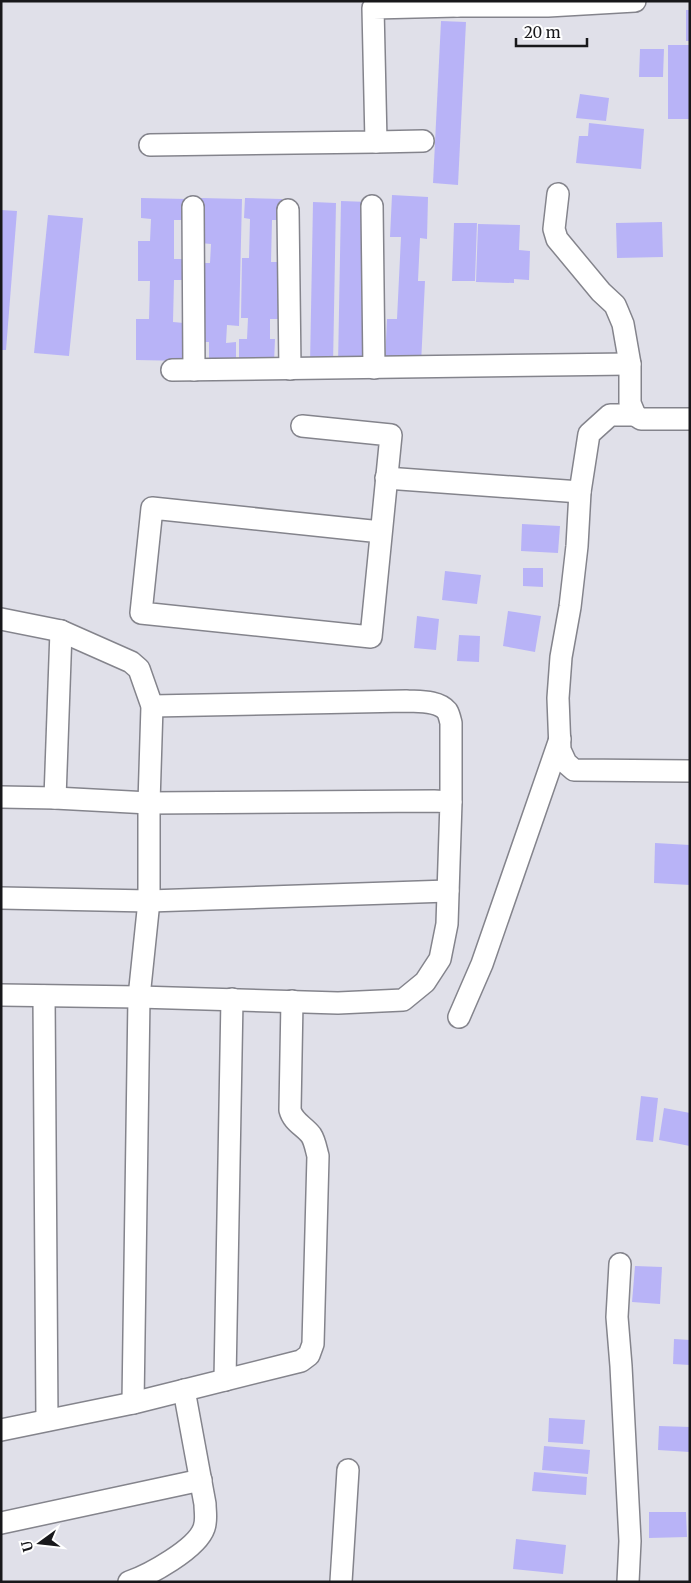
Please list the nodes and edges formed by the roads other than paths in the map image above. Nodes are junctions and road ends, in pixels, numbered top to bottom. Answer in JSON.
{"nodes":[{"id":1,"x":635,"y":1,"type":"edge"},
{"id":2,"x":455,"y":4,"type":"edge"},
{"id":3,"x":423,"y":141,"type":"dead end"},
{"id":4,"x":376,"y":142,"type":"junction"},
{"id":5,"x":150,"y":145,"type":"dead end"},
{"id":6,"x":558,"y":194,"type":"dead end"},
{"id":7,"x":372,"y":206,"type":"dead end"},
{"id":8,"x":193,"y":207,"type":"dead end"},
{"id":9,"x":288,"y":210,"type":"dead end"},
{"id":10,"x":630,"y":364,"type":"junction"},
{"id":11,"x":374,"y":368,"type":"junction"},
{"id":12,"x":290,"y":369,"type":"junction"},
{"id":13,"x":172,"y":370,"type":"dead end"},
{"id":14,"x":194,"y":370,"type":"junction"},
{"id":15,"x":635,"y":416,"type":"junction"},
{"id":16,"x":690,"y":419,"type":"edge"},
{"id":17,"x":302,"y":426,"type":"dead end"},
{"id":18,"x":386,"y":478,"type":"junction"},
{"id":19,"x":580,"y":492,"type":"junction"},
{"id":20,"x":381,"y":532,"type":"junction"},
{"id":21,"x":1,"y":618,"type":"edge"},
{"id":22,"x":61,"y":631,"type":"junction"},
{"id":23,"x":152,"y":706,"type":"junction"},
{"id":24,"x":560,"y":739,"type":"junction"},
{"id":25,"x":690,"y":772,"type":"edge"},
{"id":26,"x":1,"y":797,"type":"edge"},
{"id":27,"x":55,"y":798,"type":"junction"},
{"id":28,"x":450,"y":802,"type":"junction"},
{"id":29,"x":148,"y":803,"type":"junction"},
{"id":30,"x":448,"y":891,"type":"junction"},
{"id":31,"x":1,"y":898,"type":"edge"},
{"id":32,"x":149,"y":901,"type":"junction"},
{"id":33,"x":1,"y":995,"type":"edge"},
{"id":34,"x":44,"y":996,"type":"junction"},
{"id":35,"x":139,"y":996,"type":"junction"},
{"id":36,"x":232,"y":999,"type":"junction"},
{"id":37,"x":292,"y":1001,"type":"junction"},
{"id":38,"x":458,"y":1017,"type":"dead end"},
{"id":39,"x":620,"y":1264,"type":"dead end"},
{"id":40,"x":225,"y":1380,"type":"junction"},
{"id":41,"x":184,"y":1390,"type":"junction"},
{"id":42,"x":133,"y":1403,"type":"junction"},
{"id":43,"x":47,"y":1420,"type":"junction"},
{"id":44,"x":1,"y":1430,"type":"edge"},
{"id":45,"x":348,"y":1470,"type":"dead end"},
{"id":46,"x":201,"y":1480,"type":"junction"},
{"id":47,"x":1,"y":1522,"type":"edge"},
{"id":48,"x":129,"y":1582,"type":"edge"},
{"id":49,"x":341,"y":1582,"type":"edge"},
{"id":50,"x":628,"y":1582,"type":"edge"}],
"edges":[{"from":1,"to":2,"type":"street"},
{"from":2,"to":4,"type":"street"},
{"from":3,"to":4,"type":"street"},
{"from":4,"to":5,"type":"street"},
{"from":6,"to":10,"type":"street"},
{"from":7,"to":11,"type":"street"},
{"from":8,"to":14,"type":"street"},
{"from":9,"to":12,"type":"street"},
{"from":10,"to":11,"type":"street"},
{"from":10,"to":15,"type":"street"},
{"from":11,"to":12,"type":"street"},
{"from":12,"to":14,"type":"street"},
{"from":13,"to":14,"type":"street"},
{"from":15,"to":16,"type":"street"},
{"from":15,"to":19,"type":"street"},
{"from":17,"to":18,"type":"street"},
{"from":18,"to":19,"type":"street"},
{"from":18,"to":20,"type":"street"},
{"from":19,"to":24,"type":"street"},
{"from":20,"to":20,"type":"street"},
{"from":21,"to":22,"type":"street"},
{"from":22,"to":23,"type":"street"},
{"from":22,"to":27,"type":"street"},
{"from":23,"to":28,"type":"street"},
{"from":23,"to":29,"type":"street"},
{"from":24,"to":25,"type":"street"},
{"from":24,"to":38,"type":"street"},
{"from":26,"to":27,"type":"street"},
{"from":27,"to":29,"type":"street"},
{"from":28,"to":29,"type":"street"},
{"from":28,"to":30,"type":"street"},
{"from":29,"to":32,"type":"street"},
{"from":30,"to":32,"type":"street"},
{"from":30,"to":37,"type":"street"},
{"from":31,"to":32,"type":"street"},
{"from":32,"to":35,"type":"street"},
{"from":33,"to":34,"type":"street"},
{"from":34,"to":35,"type":"street"},
{"from":34,"to":43,"type":"street"},
{"from":35,"to":36,"type":"street"},
{"from":35,"to":42,"type":"street"},
{"from":36,"to":37,"type":"street"},
{"from":36,"to":40,"type":"street"},
{"from":37,"to":40,"type":"street"},
{"from":39,"to":50,"type":"street"},
{"from":40,"to":41,"type":"street"},
{"from":41,"to":42,"type":"street"},
{"from":41,"to":46,"type":"street"},
{"from":42,"to":43,"type":"street"},
{"from":43,"to":44,"type":"street"},
{"from":45,"to":49,"type":"street"},
{"from":46,"to":47,"type":"street"},
{"from":46,"to":48,"type":"street"}]}
